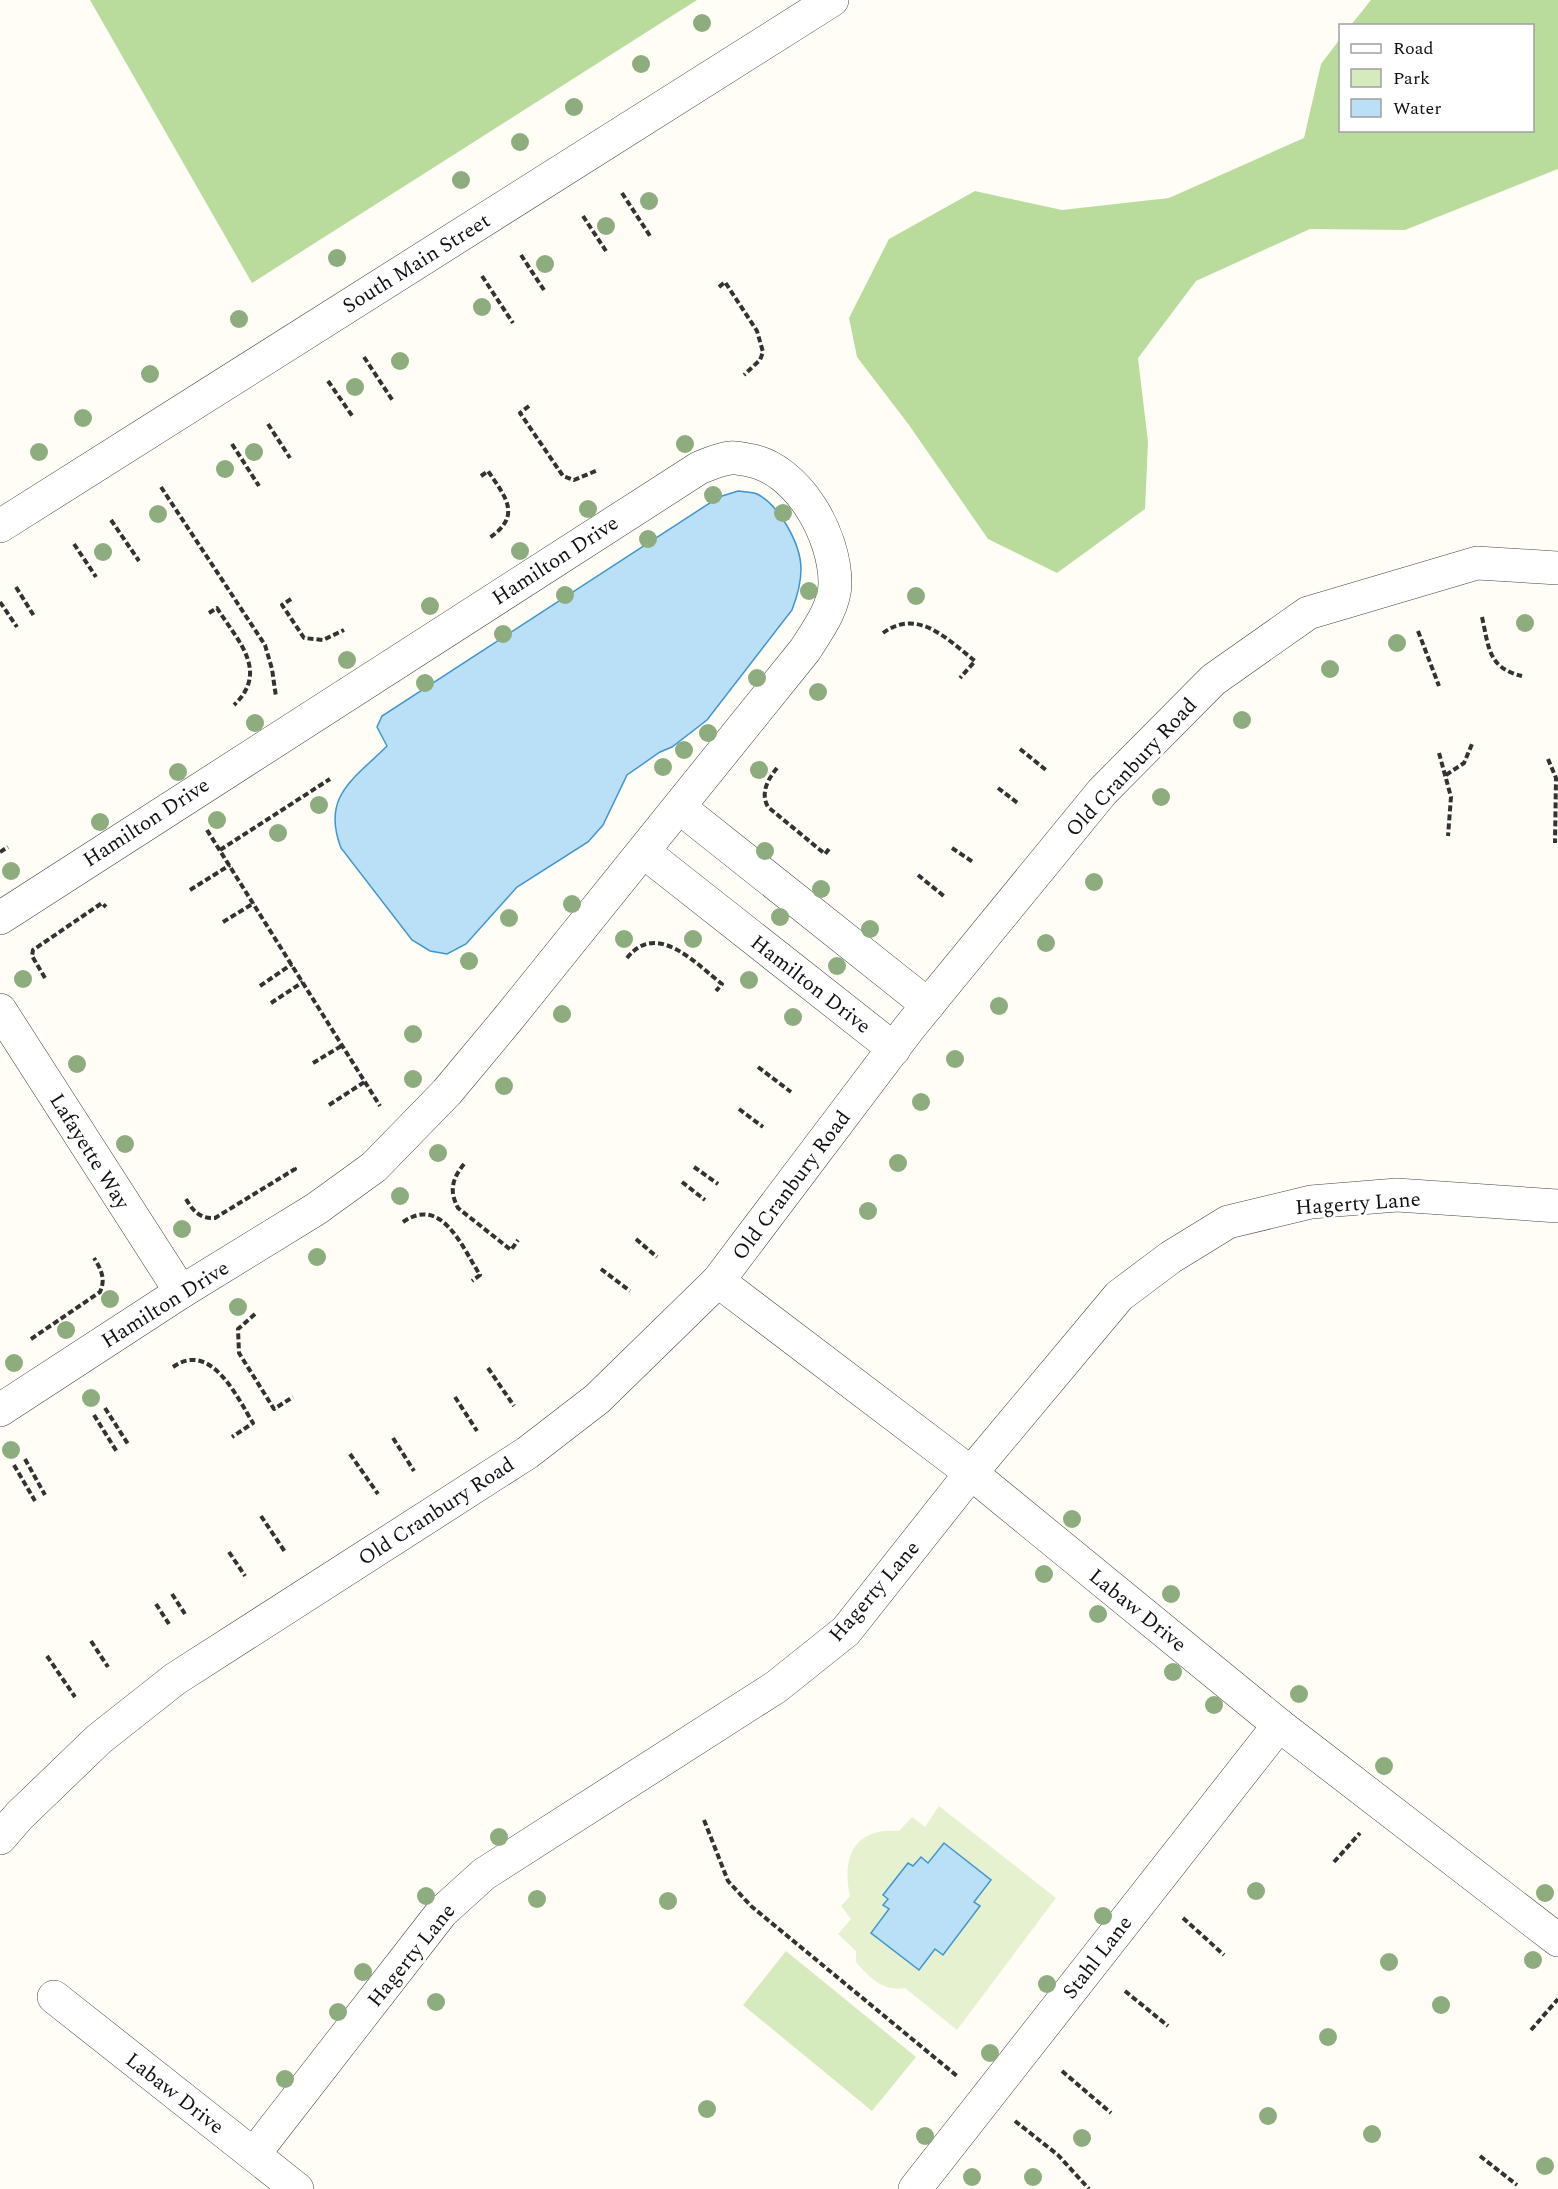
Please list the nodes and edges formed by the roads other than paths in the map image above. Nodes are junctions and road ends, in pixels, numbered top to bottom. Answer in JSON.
{"nodes":[{"id":1,"x":832,"y":0,"type":"edge"},
{"id":2,"x":0,"y":526,"type":"edge"},
{"id":3,"x":1558,"y":568,"type":"edge"},
{"id":4,"x":679,"y":807,"type":"junction"},
{"id":5,"x":644,"y":852,"type":"junction"},
{"id":6,"x":0,"y":918,"type":"edge"},
{"id":7,"x":928,"y":1005,"type":"junction"},
{"id":8,"x":0,"y":1010,"type":"edge"},
{"id":9,"x":894,"y":1049,"type":"junction"},
{"id":10,"x":1558,"y":1206,"type":"edge"},
{"id":11,"x":718,"y":1281,"type":"junction"},
{"id":12,"x":181,"y":1292,"type":"junction"},
{"id":13,"x":0,"y":1410,"type":"edge"},
{"id":14,"x":971,"y":1473,"type":"junction"},
{"id":15,"x":1279,"y":1725,"type":"junction"},
{"id":16,"x":6,"y":1818,"type":"edge"},
{"id":17,"x":1558,"y":1940,"type":"edge"},
{"id":18,"x":54,"y":1997,"type":"dead end"},
{"id":19,"x":254,"y":2154,"type":"junction"},
{"id":20,"x":297,"y":2189,"type":"edge"},
{"id":21,"x":915,"y":2189,"type":"edge"}],
"edges":[{"from":1,"to":2,"type":"street","name":"South Main Street"},
{"from":3,"to":7,"type":"street","name":"Old Cranbury Road"},
{"from":4,"to":5,"type":"street","name":"Hamilton Drive"},
{"from":4,"to":6,"type":"street","name":"Hamilton Drive"},
{"from":4,"to":7,"type":"street"},
{"from":5,"to":9,"type":"street","name":"Hamilton Drive"},
{"from":5,"to":12,"type":"street","name":"Hamilton Drive"},
{"from":7,"to":9,"type":"street","name":"Old Cranbury Road"},
{"from":8,"to":12,"type":"street","name":"Lafayette Way"},
{"from":9,"to":11,"type":"street","name":"Old Cranbury Road"},
{"from":10,"to":14,"type":"street","name":"Hagerty Lane"},
{"from":11,"to":14,"type":"street","name":"Labaw Drive"},
{"from":11,"to":16,"type":"street","name":"Old Cranbury Road"},
{"from":12,"to":13,"type":"street","name":"Hamilton Drive"},
{"from":14,"to":15,"type":"street","name":"Labaw Drive"},
{"from":14,"to":19,"type":"street","name":"Hagerty Lane"},
{"from":15,"to":17,"type":"street","name":"Labaw Drive"},
{"from":15,"to":21,"type":"street","name":"Stahl Lane"},
{"from":18,"to":19,"type":"street","name":"Labaw Drive"},
{"from":19,"to":20,"type":"street","name":"Labaw Drive"}]}
